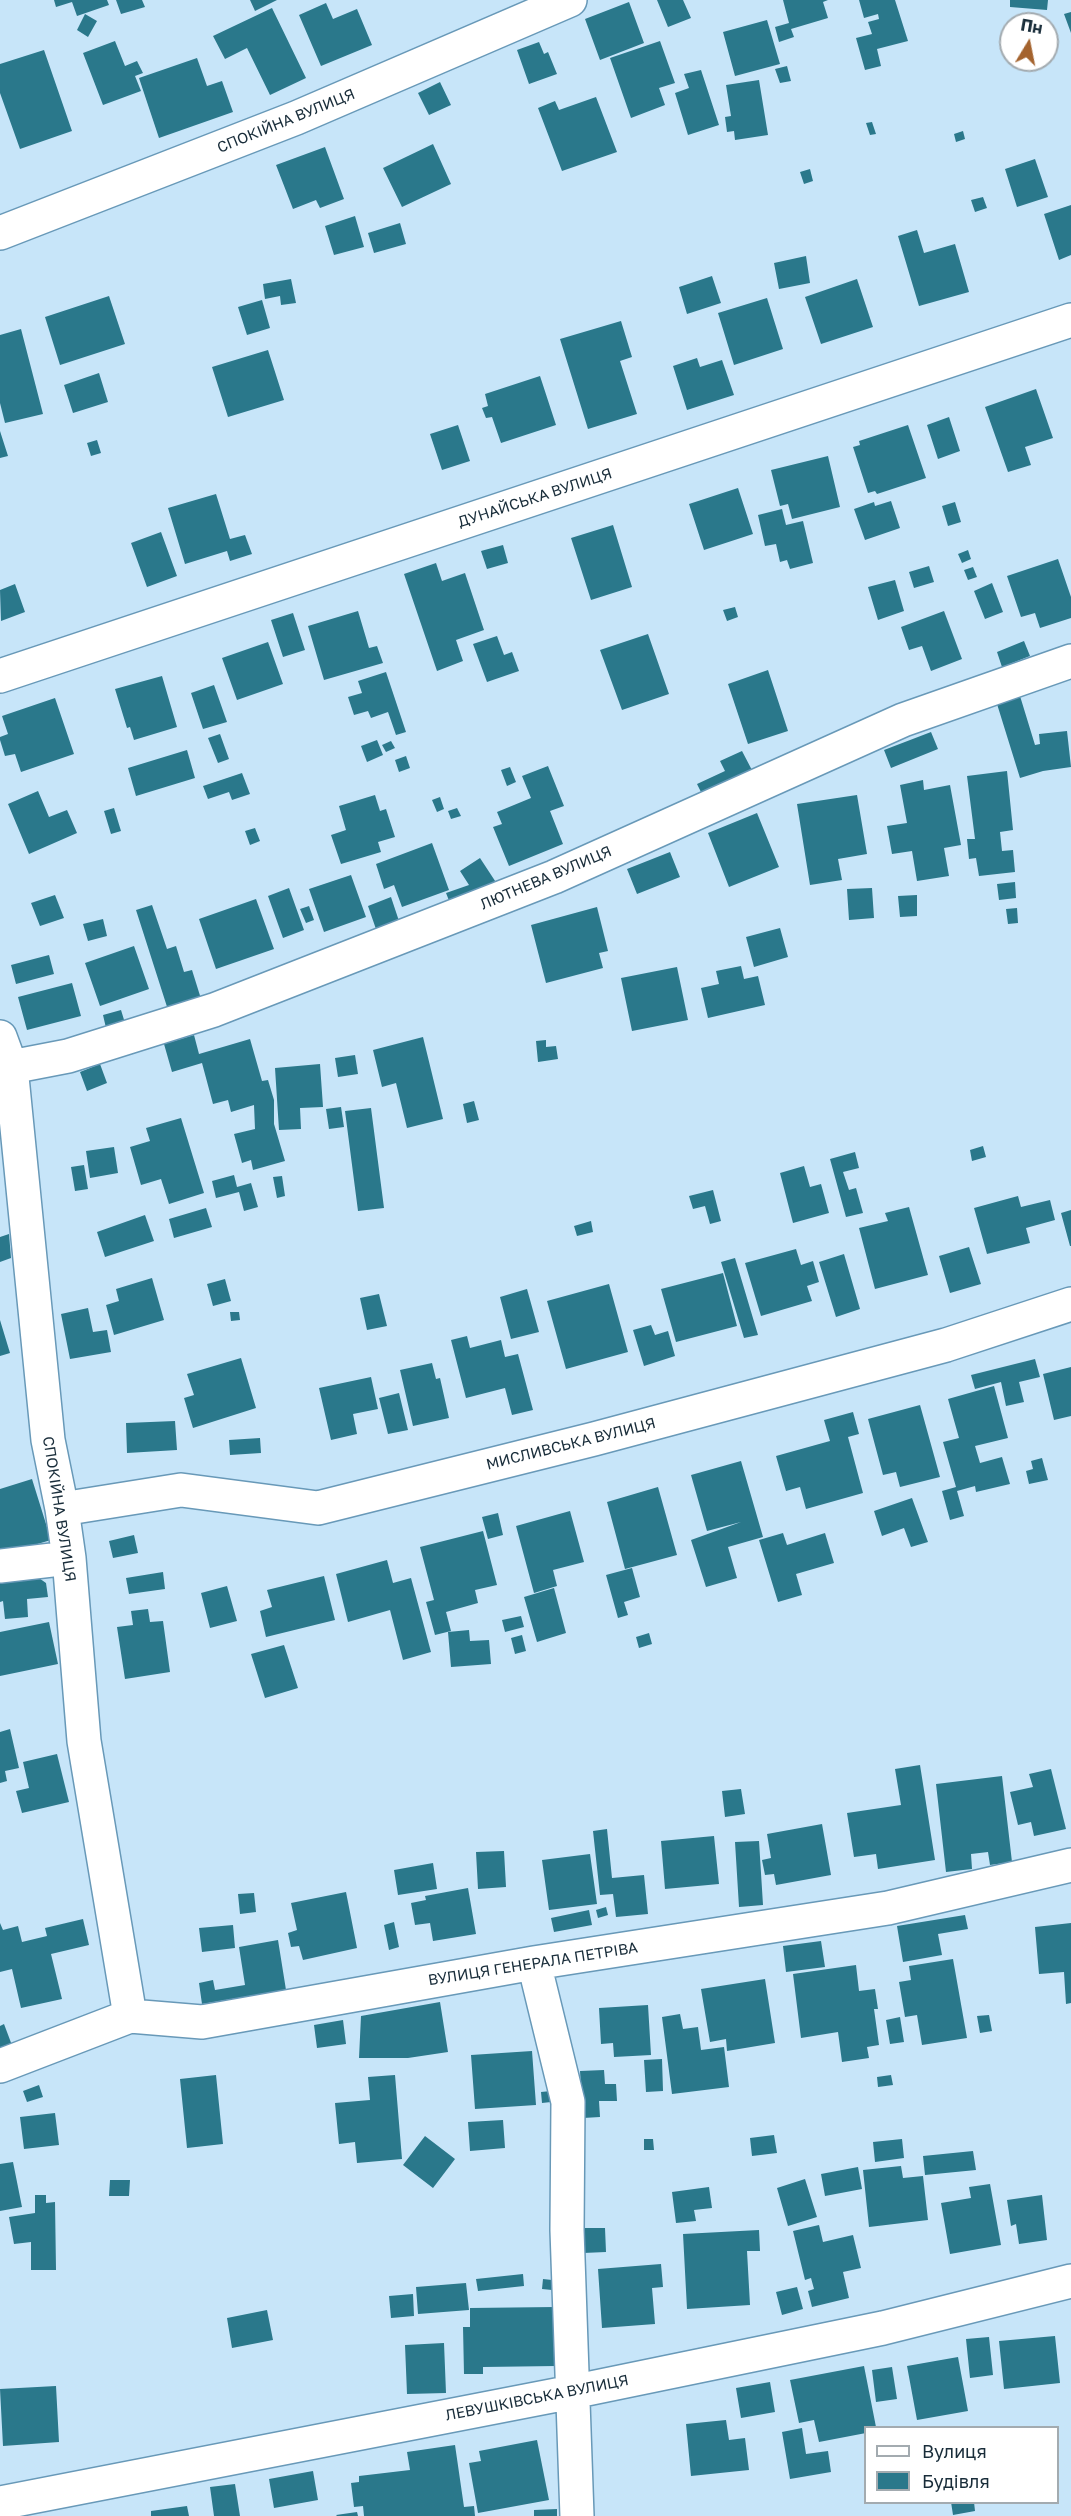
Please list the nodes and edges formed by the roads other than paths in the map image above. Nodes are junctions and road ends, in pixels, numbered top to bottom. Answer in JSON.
{"nodes":[{"id":1,"x":570,"y":0,"type":"edge"},
{"id":2,"x":0,"y":234,"type":"edge"},
{"id":3,"x":1071,"y":320,"type":"edge"},
{"id":4,"x":1071,"y":661,"type":"edge"},
{"id":5,"x":0,"y":676,"type":"edge"},
{"id":6,"x":5,"y":1052,"type":"edge"},
{"id":7,"x":1071,"y":1304,"type":"edge"},
{"id":8,"x":62,"y":1509,"type":"junction"},
{"id":9,"x":69,"y":1558,"type":"junction"},
{"id":10,"x":0,"y":1566,"type":"edge"},
{"id":11,"x":1071,"y":1865,"type":"edge"},
{"id":12,"x":534,"y":1962,"type":"junction"},
{"id":13,"x":130,"y":2016,"type":"junction"},
{"id":14,"x":0,"y":2066,"type":"edge"},
{"id":15,"x":1071,"y":2281,"type":"edge"},
{"id":16,"x":572,"y":2392,"type":"junction"},
{"id":17,"x":0,"y":2503,"type":"edge"},
{"id":18,"x":577,"y":2516,"type":"edge"}],
"edges":[{"from":1,"to":2,"type":"street","name":"СПОКІЙНА ВУЛИЦЯ"},
{"from":3,"to":5,"type":"street","name":"ДУНАЙСЬКА ВУЛИЦЯ"},
{"from":4,"to":6,"type":"street","name":"ЛЮТНЕВА ВУЛИЦЯ"},
{"from":6,"to":8,"type":"street","name":"СПОКІЙНА ВУЛИЦЯ"},
{"from":7,"to":8,"type":"street","name":"МИСЛИВСЬКА ВУЛИЦЯ"},
{"from":8,"to":9,"type":"street","name":"СПОКІЙНА ВУЛИЦЯ"},
{"from":9,"to":10,"type":"street"},
{"from":9,"to":13,"type":"street","name":"СПОКІЙНА ВУЛИЦЯ"},
{"from":11,"to":12,"type":"street","name":"ВУЛИЦЯ ГЕНЕРАЛА ПЕТРІВА"},
{"from":12,"to":13,"type":"street","name":"ВУЛИЦЯ ГЕНЕРАЛА ПЕТРІВА"},
{"from":12,"to":16,"type":"street"},
{"from":13,"to":14,"type":"street","name":"ВУЛИЦЯ ГЕНЕРАЛА ПЕТРІВА"},
{"from":15,"to":16,"type":"street","name":"ЛЕВУШКІВСЬКА ВУЛИЦЯ"},
{"from":16,"to":17,"type":"street","name":"ЛЕВУШКІВСЬКА ВУЛИЦЯ"},
{"from":16,"to":18,"type":"street"}]}
